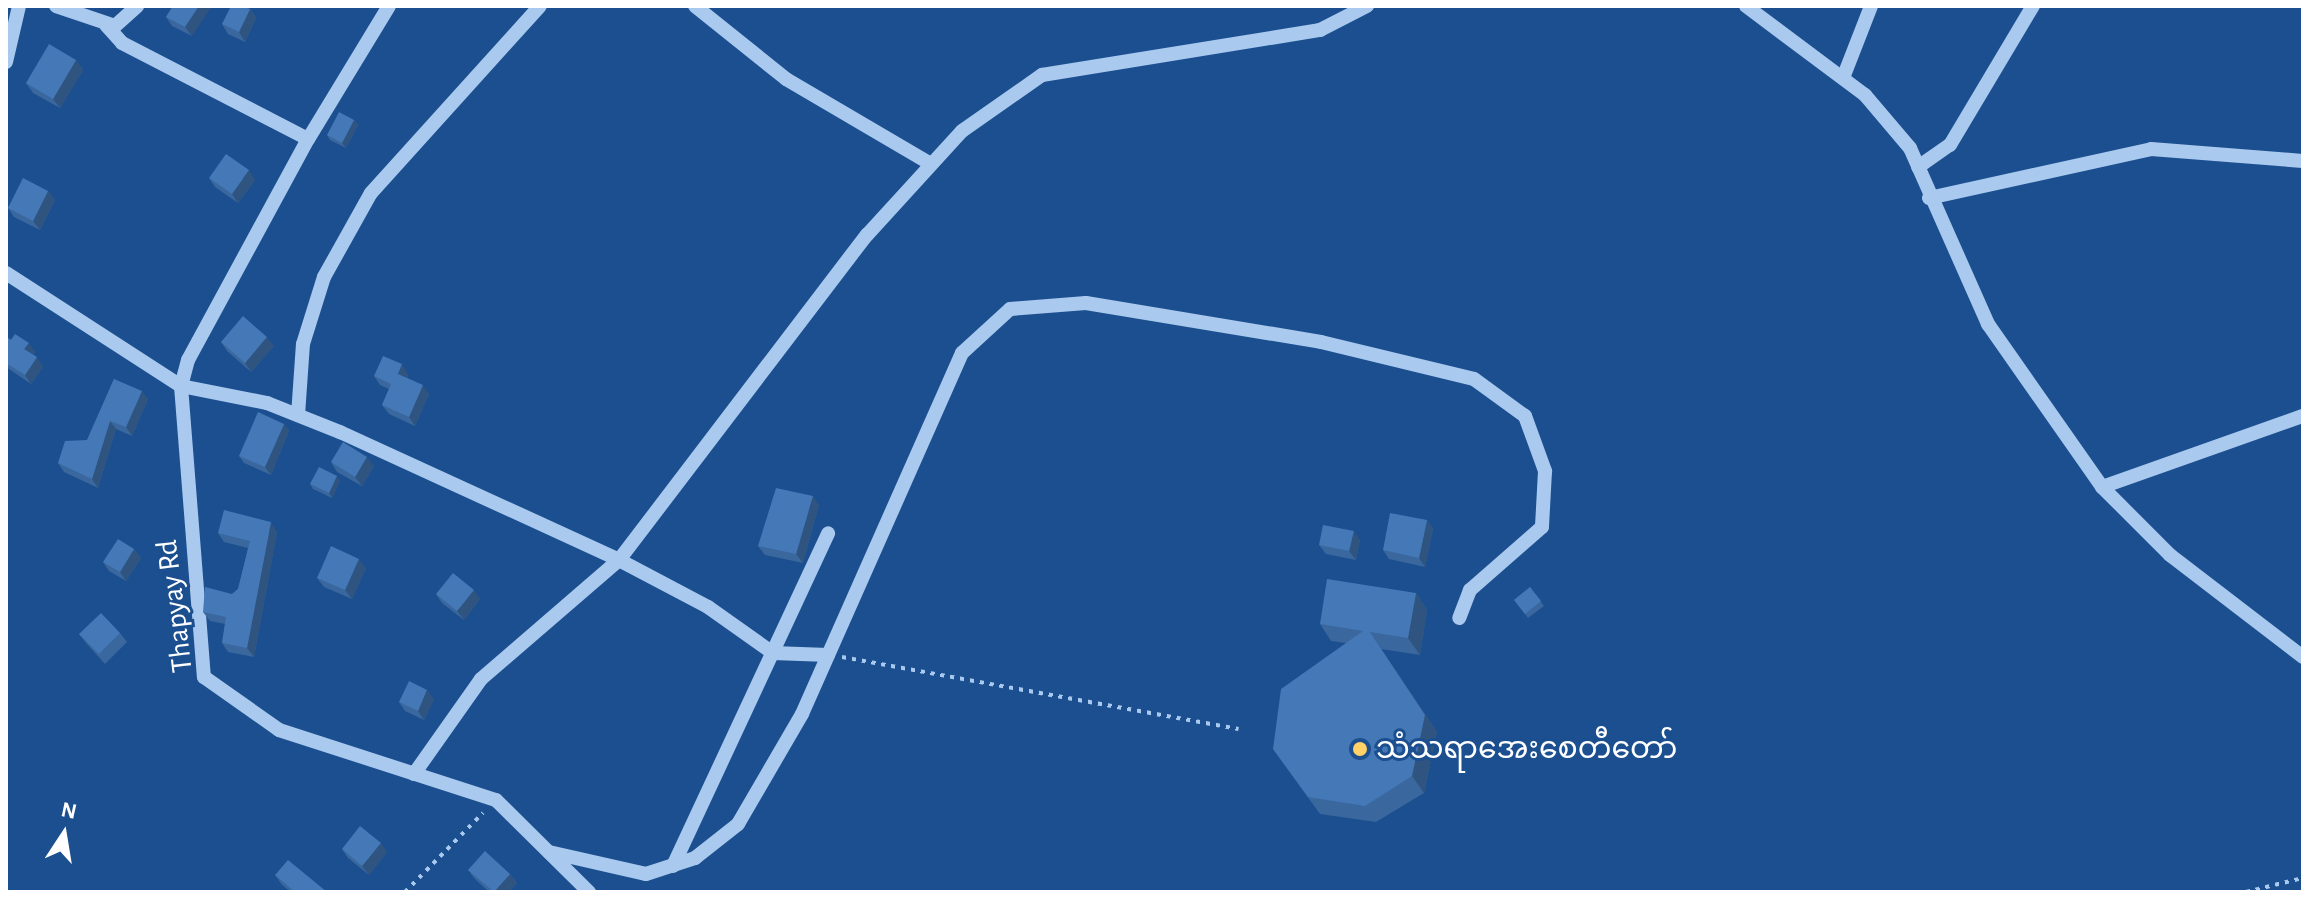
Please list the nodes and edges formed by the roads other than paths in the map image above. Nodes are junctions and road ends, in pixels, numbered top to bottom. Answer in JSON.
{"nodes":[{"id":1,"x":19,"y":6,"type":"edge"},
{"id":2,"x":56,"y":6,"type":"edge"},
{"id":3,"x":137,"y":6,"type":"edge"},
{"id":4,"x":389,"y":6,"type":"edge"},
{"id":5,"x":540,"y":6,"type":"edge"},
{"id":6,"x":695,"y":6,"type":"edge"},
{"id":7,"x":1367,"y":6,"type":"edge"},
{"id":8,"x":1746,"y":6,"type":"edge"},
{"id":9,"x":1871,"y":6,"type":"edge"},
{"id":10,"x":2033,"y":6,"type":"edge"},
{"id":11,"x":106,"y":25,"type":"junction"},
{"id":12,"x":6,"y":62,"type":"edge"},
{"id":13,"x":1843,"y":78,"type":"junction"},
{"id":14,"x":308,"y":139,"type":"junction"},
{"id":15,"x":2303,"y":161,"type":"edge"},
{"id":16,"x":931,"y":164,"type":"junction"},
{"id":17,"x":1918,"y":167,"type":"junction"},
{"id":18,"x":1929,"y":198,"type":"junction"},
{"id":19,"x":6,"y":273,"type":"edge"},
{"id":20,"x":181,"y":386,"type":"junction"},
{"id":21,"x":298,"y":415,"type":"junction"},
{"id":22,"x":2303,"y":416,"type":"edge"},
{"id":23,"x":2102,"y":487,"type":"junction"},
{"id":24,"x":828,"y":533,"type":"dead end"},
{"id":25,"x":619,"y":560,"type":"junction"},
{"id":26,"x":1459,"y":618,"type":"dead end"},
{"id":27,"x":773,"y":653,"type":"junction"},
{"id":28,"x":828,"y":655,"type":"junction"},
{"id":29,"x":2303,"y":657,"type":"edge"},
{"id":30,"x":414,"y":774,"type":"junction"},
{"id":31,"x":549,"y":852,"type":"junction"},
{"id":32,"x":673,"y":866,"type":"junction"},
{"id":33,"x":589,"y":892,"type":"edge"}],
"edges":[{"from":1,"to":12,"type":"street"},
{"from":2,"to":11,"type":"street"},
{"from":3,"to":11,"type":"street"},
{"from":4,"to":14,"type":"street"},
{"from":5,"to":21,"type":"street"},
{"from":6,"to":16,"type":"street"},
{"from":7,"to":16,"type":"street"},
{"from":8,"to":13,"type":"street"},
{"from":9,"to":13,"type":"street"},
{"from":10,"to":17,"type":"street"},
{"from":11,"to":14,"type":"street"},
{"from":13,"to":17,"type":"street"},
{"from":14,"to":20,"type":"street"},
{"from":15,"to":18,"type":"street"},
{"from":16,"to":25,"type":"street"},
{"from":17,"to":18,"type":"street"},
{"from":18,"to":23,"type":"street"},
{"from":19,"to":20,"type":"street"},
{"from":20,"to":21,"type":"street"},
{"from":20,"to":30,"type":"street","name":"Thapyay Rd"},
{"from":21,"to":25,"type":"street"},
{"from":22,"to":23,"type":"street"},
{"from":23,"to":29,"type":"street"},
{"from":24,"to":27,"type":"street"},
{"from":25,"to":27,"type":"street"},
{"from":25,"to":30,"type":"street"},
{"from":26,"to":28,"type":"street"},
{"from":27,"to":28,"type":"street"},
{"from":27,"to":32,"type":"street"},
{"from":28,"to":32,"type":"street"},
{"from":30,"to":31,"type":"street","name":"Thapyay Rd"},
{"from":31,"to":32,"type":"street"},
{"from":31,"to":33,"type":"street","name":"Thapyay Rd"}]}
